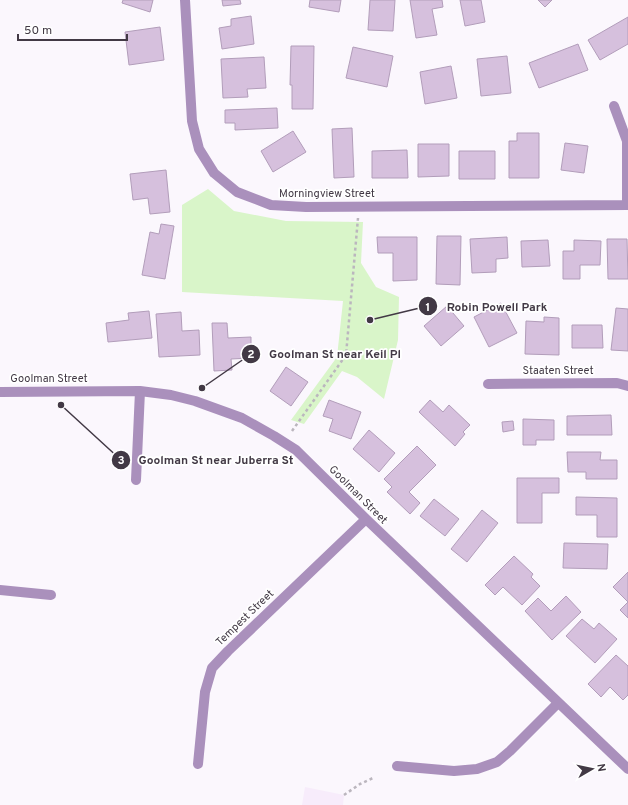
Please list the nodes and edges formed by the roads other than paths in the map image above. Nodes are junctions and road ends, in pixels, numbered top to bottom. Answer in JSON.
{"nodes":[{"id":1,"x":185,"y":0,"type":"edge"},
{"id":2,"x":614,"y":106,"type":"dead end"},
{"id":3,"x":628,"y":205,"type":"edge"},
{"id":4,"x":488,"y":384,"type":"dead end"},
{"id":5,"x":628,"y":386,"type":"edge"},
{"id":6,"x":140,"y":391,"type":"junction"},
{"id":7,"x":0,"y":392,"type":"edge"},
{"id":8,"x":136,"y":480,"type":"dead end"},
{"id":9,"x":366,"y":519,"type":"junction"},
{"id":10,"x":0,"y":590,"type":"edge"},
{"id":11,"x":51,"y":595,"type":"dead end"},
{"id":12,"x":558,"y":702,"type":"junction"},
{"id":13,"x":198,"y":764,"type":"dead end"},
{"id":14,"x":398,"y":766,"type":"dead end"},
{"id":15,"x":628,"y":769,"type":"edge"}],
"edges":[{"from":1,"to":3,"type":"street","name":"Morningview Street"},
{"from":2,"to":3,"type":"street"},
{"from":4,"to":5,"type":"street","name":"Staaten Street"},
{"from":6,"to":7,"type":"street","name":"Goolman Street"},
{"from":6,"to":8,"type":"street"},
{"from":6,"to":9,"type":"street","name":"Goolman Street"},
{"from":9,"to":12,"type":"street","name":"Goolman Street"},
{"from":9,"to":13,"type":"street","name":"Tempest Street"},
{"from":10,"to":11,"type":"street"},
{"from":12,"to":14,"type":"street"},
{"from":12,"to":15,"type":"street","name":"Goolman Street"}]}
